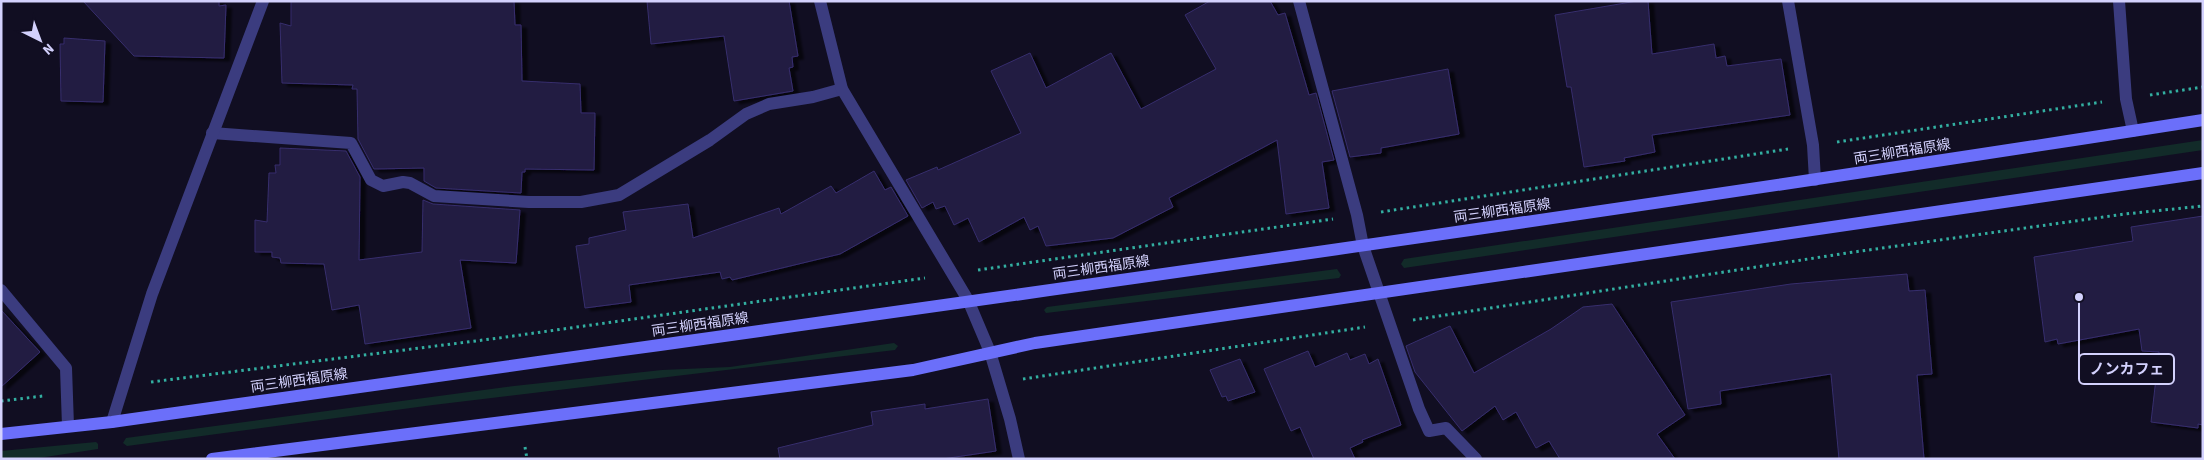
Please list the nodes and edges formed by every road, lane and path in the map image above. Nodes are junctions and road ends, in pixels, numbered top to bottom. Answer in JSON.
{"nodes":[{"id":1,"x":263,"y":1,"type":"edge"},
{"id":2,"x":820,"y":1,"type":"edge"},
{"id":3,"x":1299,"y":1,"type":"edge"},
{"id":4,"x":1788,"y":1,"type":"edge"},
{"id":5,"x":2119,"y":1,"type":"edge"},
{"id":6,"x":2203,"y":87,"type":"edge"},
{"id":7,"x":842,"y":89,"type":"junction"},
{"id":8,"x":2144,"y":96,"type":"dead end"},
{"id":9,"x":2110,"y":101,"type":"dead end"},
{"id":10,"x":2203,"y":120,"type":"edge"},
{"id":11,"x":2132,"y":131,"type":"junction"},
{"id":12,"x":212,"y":133,"type":"junction"},
{"id":13,"x":1836,"y":142,"type":"dead end"},
{"id":14,"x":1793,"y":148,"type":"dead end"},
{"id":15,"x":2203,"y":173,"type":"edge"},
{"id":16,"x":1815,"y":180,"type":"junction"},
{"id":17,"x":2203,"y":206,"type":"edge"},
{"id":18,"x":1357,"y":216,"type":"junction"},
{"id":19,"x":1363,"y":246,"type":"junction"},
{"id":20,"x":976,"y":270,"type":"dead end"},
{"id":21,"x":931,"y":277,"type":"dead end"},
{"id":22,"x":1,"y":290,"type":"edge"},
{"id":23,"x":1378,"y":292,"type":"junction"},
{"id":24,"x":968,"y":300,"type":"junction"},
{"id":25,"x":1389,"y":323,"type":"junction"},
{"id":26,"x":990,"y":352,"type":"junction"},
{"id":27,"x":1038,"y":371,"type":"dead end"},
{"id":28,"x":1039,"y":377,"type":"junction"},
{"id":29,"x":1020,"y":380,"type":"dead end"},
{"id":30,"x":122,"y":385,"type":"junction"},
{"id":31,"x":67,"y":392,"type":"junction"},
{"id":32,"x":1,"y":401,"type":"edge"},
{"id":33,"x":112,"y":422,"type":"junction"},
{"id":34,"x":68,"y":426,"type":"junction"},
{"id":35,"x":1,"y":434,"type":"edge"},
{"id":36,"x":525,"y":447,"type":"dead end"},
{"id":37,"x":212,"y":459,"type":"edge"},
{"id":38,"x":528,"y":459,"type":"edge"},
{"id":39,"x":1019,"y":459,"type":"edge"},
{"id":40,"x":1476,"y":459,"type":"edge"}],
"edges":[{"from":1,"to":12,"type":"street"},
{"from":2,"to":7,"type":"street"},
{"from":3,"to":18,"type":"street"},
{"from":4,"to":16,"type":"street"},
{"from":5,"to":11,"type":"street"},
{"from":6,"to":8,"type":"path"},
{"from":7,"to":12,"type":"street"},
{"from":7,"to":24,"type":"street"},
{"from":9,"to":13,"type":"path"},
{"from":10,"to":11,"type":"main road","name":"両三柳西福原線"},
{"from":11,"to":16,"type":"main road","name":"両三柳西福原線"},
{"from":12,"to":30,"type":"street"},
{"from":14,"to":18,"type":"path"},
{"from":15,"to":23,"type":"main road"},
{"from":16,"to":19,"type":"main road","name":"両三柳西福原線"},
{"from":17,"to":25,"type":"path"},
{"from":18,"to":19,"type":"street"},
{"from":18,"to":20,"type":"path"},
{"from":19,"to":23,"type":"street"},
{"from":19,"to":24,"type":"main road","name":"両三柳西福原線"},
{"from":21,"to":30,"type":"path"},
{"from":22,"to":31,"type":"street"},
{"from":23,"to":25,"type":"street"},
{"from":23,"to":26,"type":"main road"},
{"from":24,"to":26,"type":"street"},
{"from":24,"to":33,"type":"main road","name":"両三柳西福原線"},
{"from":25,"to":28,"type":"path"},
{"from":25,"to":40,"type":"street"},
{"from":26,"to":37,"type":"main road"},
{"from":26,"to":39,"type":"street"},
{"from":27,"to":28,"type":"path"},
{"from":28,"to":29,"type":"path"},
{"from":30,"to":33,"type":"street"},
{"from":31,"to":32,"type":"path"},
{"from":31,"to":34,"type":"street"},
{"from":33,"to":34,"type":"main road","name":"両三柳西福原線"},
{"from":34,"to":35,"type":"main road","name":"両三柳西福原線"},
{"from":36,"to":38,"type":"path"}]}
